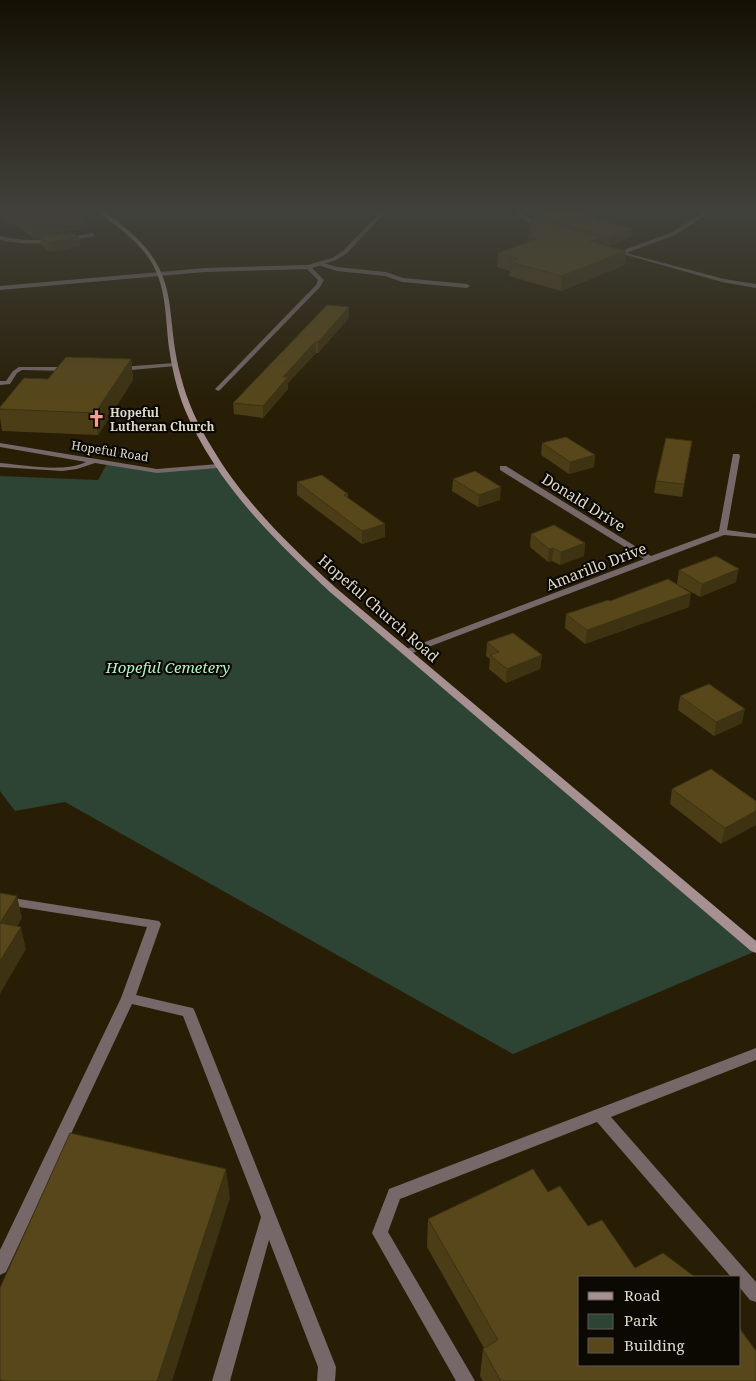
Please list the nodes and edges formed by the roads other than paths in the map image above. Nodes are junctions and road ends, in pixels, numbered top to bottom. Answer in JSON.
{"nodes":[{"id":1,"x":143,"y":275,"type":"edge"},
{"id":2,"x":160,"y":275,"type":"edge"},
{"id":3,"x":316,"y":275,"type":"edge"},
{"id":4,"x":390,"y":275,"type":"edge"},
{"id":5,"x":704,"y":275,"type":"edge"},
{"id":6,"x":468,"y":286,"type":"dead end"},
{"id":7,"x":756,"y":286,"type":"edge"},
{"id":8,"x":0,"y":288,"type":"edge"},
{"id":9,"x":174,"y":365,"type":"junction"},
{"id":10,"x":113,"y":369,"type":"edge"},
{"id":11,"x":77,"y":370,"type":"edge"},
{"id":12,"x":4,"y":383,"type":"edge"},
{"id":13,"x":16,"y":383,"type":"dead end"},
{"id":14,"x":218,"y":390,"type":"dead end"},
{"id":15,"x":0,"y":445,"type":"edge"},
{"id":16,"x":736,"y":456,"type":"dead end"},
{"id":17,"x":95,"y":460,"type":"junction"},
{"id":18,"x":0,"y":465,"type":"edge"},
{"id":19,"x":218,"y":466,"type":"junction"},
{"id":20,"x":503,"y":468,"type":"dead end"},
{"id":21,"x":723,"y":532,"type":"junction"},
{"id":22,"x":756,"y":536,"type":"edge"},
{"id":23,"x":650,"y":559,"type":"junction"},
{"id":24,"x":407,"y":652,"type":"junction"},
{"id":25,"x":0,"y":900,"type":"edge"},
{"id":26,"x":756,"y":948,"type":"edge"},
{"id":27,"x":128,"y":998,"type":"junction"},
{"id":28,"x":756,"y":1054,"type":"edge"},
{"id":29,"x":600,"y":1115,"type":"junction"},
{"id":30,"x":268,"y":1218,"type":"junction"},
{"id":31,"x":0,"y":1267,"type":"edge"},
{"id":32,"x":740,"y":1276,"type":"edge"},
{"id":33,"x":741,"y":1277,"type":"edge"},
{"id":34,"x":756,"y":1294,"type":"edge"},
{"id":35,"x":221,"y":1381,"type":"edge"},
{"id":36,"x":326,"y":1381,"type":"edge"},
{"id":37,"x":466,"y":1381,"type":"edge"}],
"edges":[{"from":1,"to":8,"type":"street"},
{"from":2,"to":9,"type":"main road","name":"Hopeful Church Road"},
{"from":3,"to":14,"type":"street"},
{"from":4,"to":6,"type":"street"},
{"from":5,"to":7,"type":"street"},
{"from":9,"to":10,"type":"street"},
{"from":9,"to":19,"type":"main road","name":"Hopeful Church Road"},
{"from":11,"to":12,"type":"street"},
{"from":12,"to":13,"type":"street"},
{"from":15,"to":17,"type":"street","name":"Hopeful Road"},
{"from":16,"to":21,"type":"street"},
{"from":17,"to":18,"type":"street"},
{"from":17,"to":19,"type":"street","name":"Hopeful Road"},
{"from":19,"to":24,"type":"main road","name":"Hopeful Church Road"},
{"from":20,"to":23,"type":"street","name":"Donald Drive"},
{"from":21,"to":22,"type":"street"},
{"from":21,"to":23,"type":"street","name":"Amarillo Drive"},
{"from":23,"to":24,"type":"street","name":"Amarillo Drive"},
{"from":24,"to":26,"type":"main road","name":"Hopeful Church Road"},
{"from":25,"to":27,"type":"street"},
{"from":27,"to":30,"type":"street"},
{"from":27,"to":31,"type":"street"},
{"from":28,"to":29,"type":"street"},
{"from":29,"to":32,"type":"street"},
{"from":29,"to":37,"type":"street"},
{"from":30,"to":35,"type":"street"},
{"from":30,"to":36,"type":"street"},
{"from":33,"to":34,"type":"street"}]}
